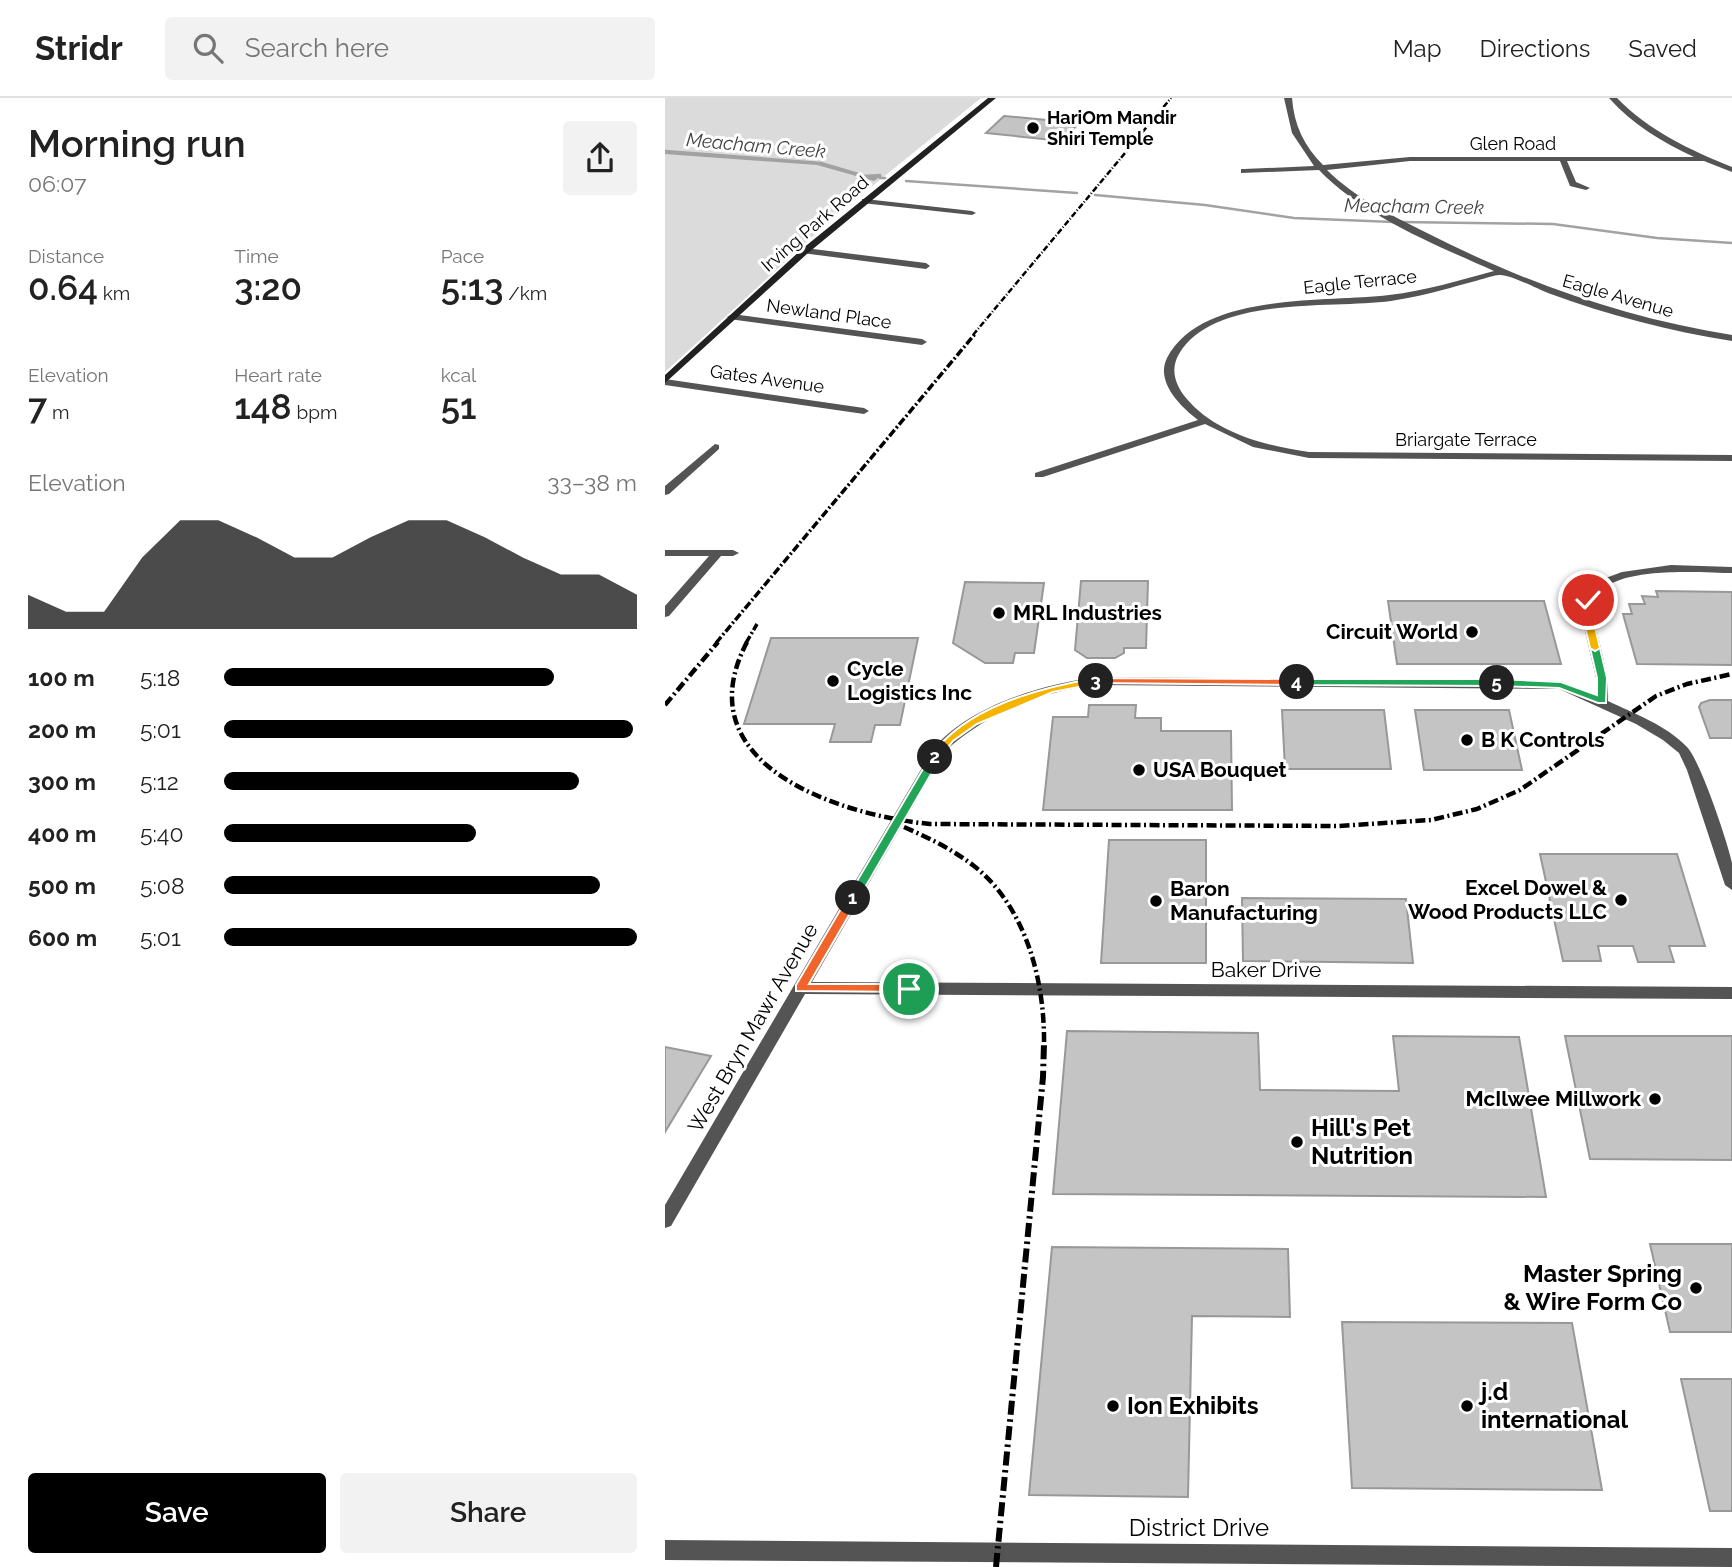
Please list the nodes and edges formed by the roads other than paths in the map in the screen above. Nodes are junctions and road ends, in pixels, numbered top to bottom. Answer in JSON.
{"nodes":[{"id":1,"x":992,"y":98,"type":"edge"},
{"id":2,"x":1288,"y":98,"type":"edge"},
{"id":3,"x":1613,"y":98,"type":"edge"},
{"id":4,"x":1704,"y":159,"type":"junction"},
{"id":5,"x":1563,"y":160,"type":"junction"},
{"id":6,"x":1321,"y":168,"type":"junction"},
{"id":7,"x":1732,"y":170,"type":"edge"},
{"id":8,"x":1244,"y":171,"type":"dead end"},
{"id":9,"x":1586,"y":188,"type":"dead end"},
{"id":10,"x":865,"y":201,"type":"junction"},
{"id":11,"x":972,"y":213,"type":"dead end"},
{"id":12,"x":805,"y":251,"type":"junction"},
{"id":13,"x":926,"y":265,"type":"dead end"},
{"id":14,"x":1500,"y":272,"type":"junction"},
{"id":15,"x":732,"y":317,"type":"junction"},
{"id":16,"x":1732,"y":338,"type":"edge"},
{"id":17,"x":922,"y":342,"type":"dead end"},
{"id":18,"x":665,"y":381,"type":"edge"},
{"id":19,"x":864,"y":411,"type":"dead end"},
{"id":20,"x":1206,"y":421,"type":"junction"},
{"id":21,"x":715,"y":447,"type":"dead end"},
{"id":22,"x":1732,"y":458,"type":"edge"},
{"id":23,"x":1039,"y":475,"type":"dead end"},
{"id":24,"x":665,"y":492,"type":"edge"},
{"id":25,"x":665,"y":553,"type":"edge"},
{"id":26,"x":718,"y":553,"type":"junction"},
{"id":27,"x":733,"y":553,"type":"dead end"},
{"id":28,"x":1732,"y":570,"type":"edge"},
{"id":29,"x":665,"y":613,"type":"edge"},
{"id":30,"x":1602,"y":701,"type":"junction"},
{"id":31,"x":1732,"y":885,"type":"edge"},
{"id":32,"x":800,"y":988,"type":"junction"},
{"id":33,"x":1732,"y":993,"type":"edge"},
{"id":34,"x":665,"y":1221,"type":"edge"},
{"id":35,"x":665,"y":1550,"type":"edge"},
{"id":36,"x":1732,"y":1558,"type":"edge"}],
"edges":[{"from":1,"to":10,"type":"main road","name":"Irving Park Road"},
{"from":2,"to":6,"type":"street","name":"Eagle Avenue"},
{"from":3,"to":4,"type":"street"},
{"from":4,"to":5,"type":"street","name":"Glen Road"},
{"from":4,"to":7,"type":"street"},
{"from":5,"to":6,"type":"street","name":"Glen Road"},
{"from":5,"to":9,"type":"street"},
{"from":6,"to":8,"type":"street","name":"Glen Road"},
{"from":6,"to":14,"type":"street","name":"Eagle Avenue"},
{"from":10,"to":11,"type":"street"},
{"from":10,"to":12,"type":"main road","name":"Irving Park Road"},
{"from":12,"to":13,"type":"street"},
{"from":12,"to":15,"type":"main road","name":"Irving Park Road"},
{"from":14,"to":16,"type":"street","name":"Eagle Avenue"},
{"from":14,"to":20,"type":"street","name":"Eagle Terrace"},
{"from":15,"to":17,"type":"street","name":"Newland Place"},
{"from":15,"to":18,"type":"main road","name":"Irving Park Road"},
{"from":18,"to":19,"type":"street","name":"Gates Avenue"},
{"from":20,"to":22,"type":"street","name":"Briargate Terrace"},
{"from":20,"to":23,"type":"street"},
{"from":21,"to":24,"type":"street"},
{"from":25,"to":26,"type":"street"},
{"from":26,"to":27,"type":"street"},
{"from":26,"to":29,"type":"street"},
{"from":28,"to":30,"type":"street"},
{"from":30,"to":31,"type":"street","name":"West Bryn Mawr Avenue"},
{"from":30,"to":32,"type":"street","name":"West Bryn Mawr Avenue"},
{"from":32,"to":33,"type":"street","name":"Baker Drive"},
{"from":32,"to":34,"type":"street","name":"West Bryn Mawr Avenue"},
{"from":35,"to":36,"type":"street","name":"District Drive"}]}
